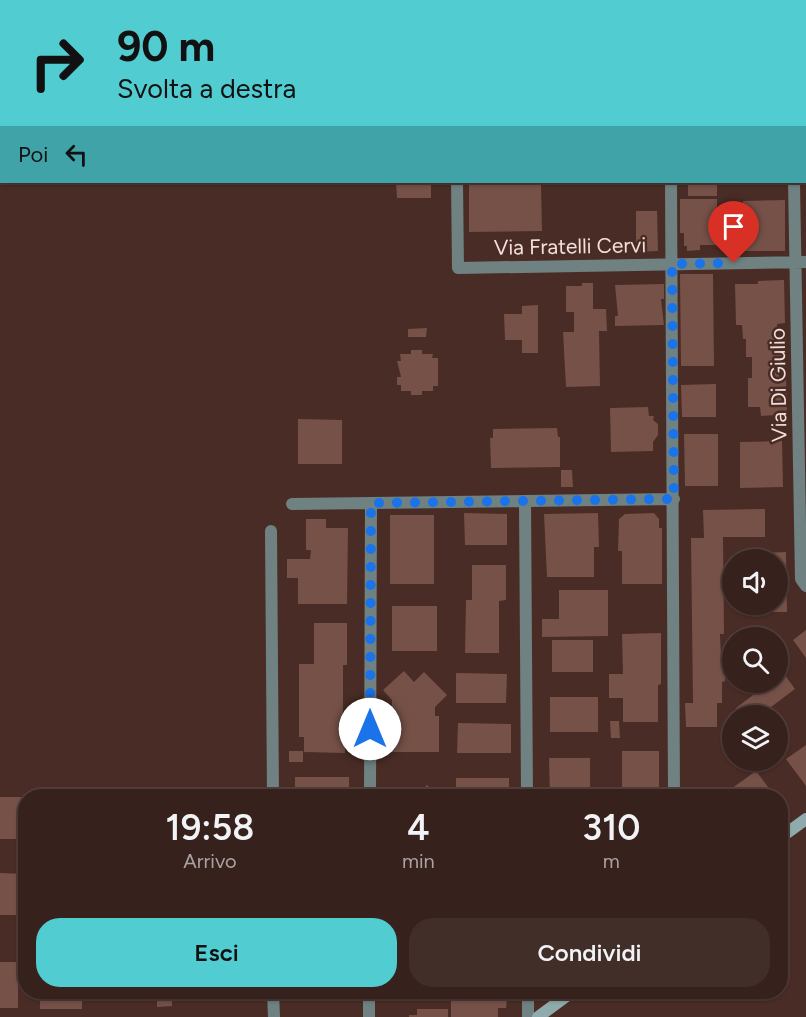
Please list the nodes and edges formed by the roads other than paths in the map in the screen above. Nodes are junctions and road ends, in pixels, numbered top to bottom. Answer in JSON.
{"nodes":[{"id":1,"x":457,"y":183,"type":"edge"},
{"id":2,"x":671,"y":183,"type":"edge"},
{"id":3,"x":794,"y":183,"type":"edge"},
{"id":4,"x":801,"y":262,"type":"edge"},
{"id":5,"x":672,"y":264,"type":"junction"},
{"id":6,"x":674,"y":499,"type":"junction"},
{"id":7,"x":525,"y":501,"type":"junction"},
{"id":8,"x":371,"y":503,"type":"junction"},
{"id":9,"x":292,"y":504,"type":"dead end"},
{"id":10,"x":271,"y":531,"type":"dead end"},
{"id":11,"x":806,"y":586,"type":"edge"},
{"id":12,"x":273,"y":789,"type":"edge"},
{"id":13,"x":370,"y":789,"type":"edge"},
{"id":14,"x":527,"y":789,"type":"edge"},
{"id":15,"x":674,"y":789,"type":"edge"},
{"id":16,"x":806,"y":819,"type":"edge"},
{"id":17,"x":788,"y":832,"type":"edge"},
{"id":18,"x":273,"y":999,"type":"edge"},
{"id":19,"x":369,"y":999,"type":"edge"},
{"id":20,"x":528,"y":999,"type":"edge"},
{"id":21,"x":562,"y":999,"type":"edge"},
{"id":22,"x":274,"y":1017,"type":"edge"},
{"id":23,"x":369,"y":1017,"type":"edge"},
{"id":24,"x":528,"y":1017,"type":"edge"},
{"id":25,"x":538,"y":1017,"type":"edge"}],
"edges":[{"from":1,"to":5,"type":"street","name":"Via Fratelli Cervi"},
{"from":2,"to":5,"type":"street"},
{"from":3,"to":4,"type":"street","name":"Via Di Giulio"},
{"from":4,"to":5,"type":"street","name":"Via Fratelli Cervi"},
{"from":4,"to":11,"type":"street","name":"Via Di Giulio"},
{"from":5,"to":6,"type":"street"},
{"from":6,"to":7,"type":"street"},
{"from":6,"to":15,"type":"street"},
{"from":7,"to":8,"type":"street"},
{"from":7,"to":14,"type":"street"},
{"from":8,"to":9,"type":"street"},
{"from":8,"to":13,"type":"street"},
{"from":10,"to":12,"type":"street"},
{"from":16,"to":17,"type":"street"},
{"from":18,"to":22,"type":"street"},
{"from":19,"to":23,"type":"street"},
{"from":20,"to":24,"type":"street"},
{"from":21,"to":25,"type":"street"}]}
